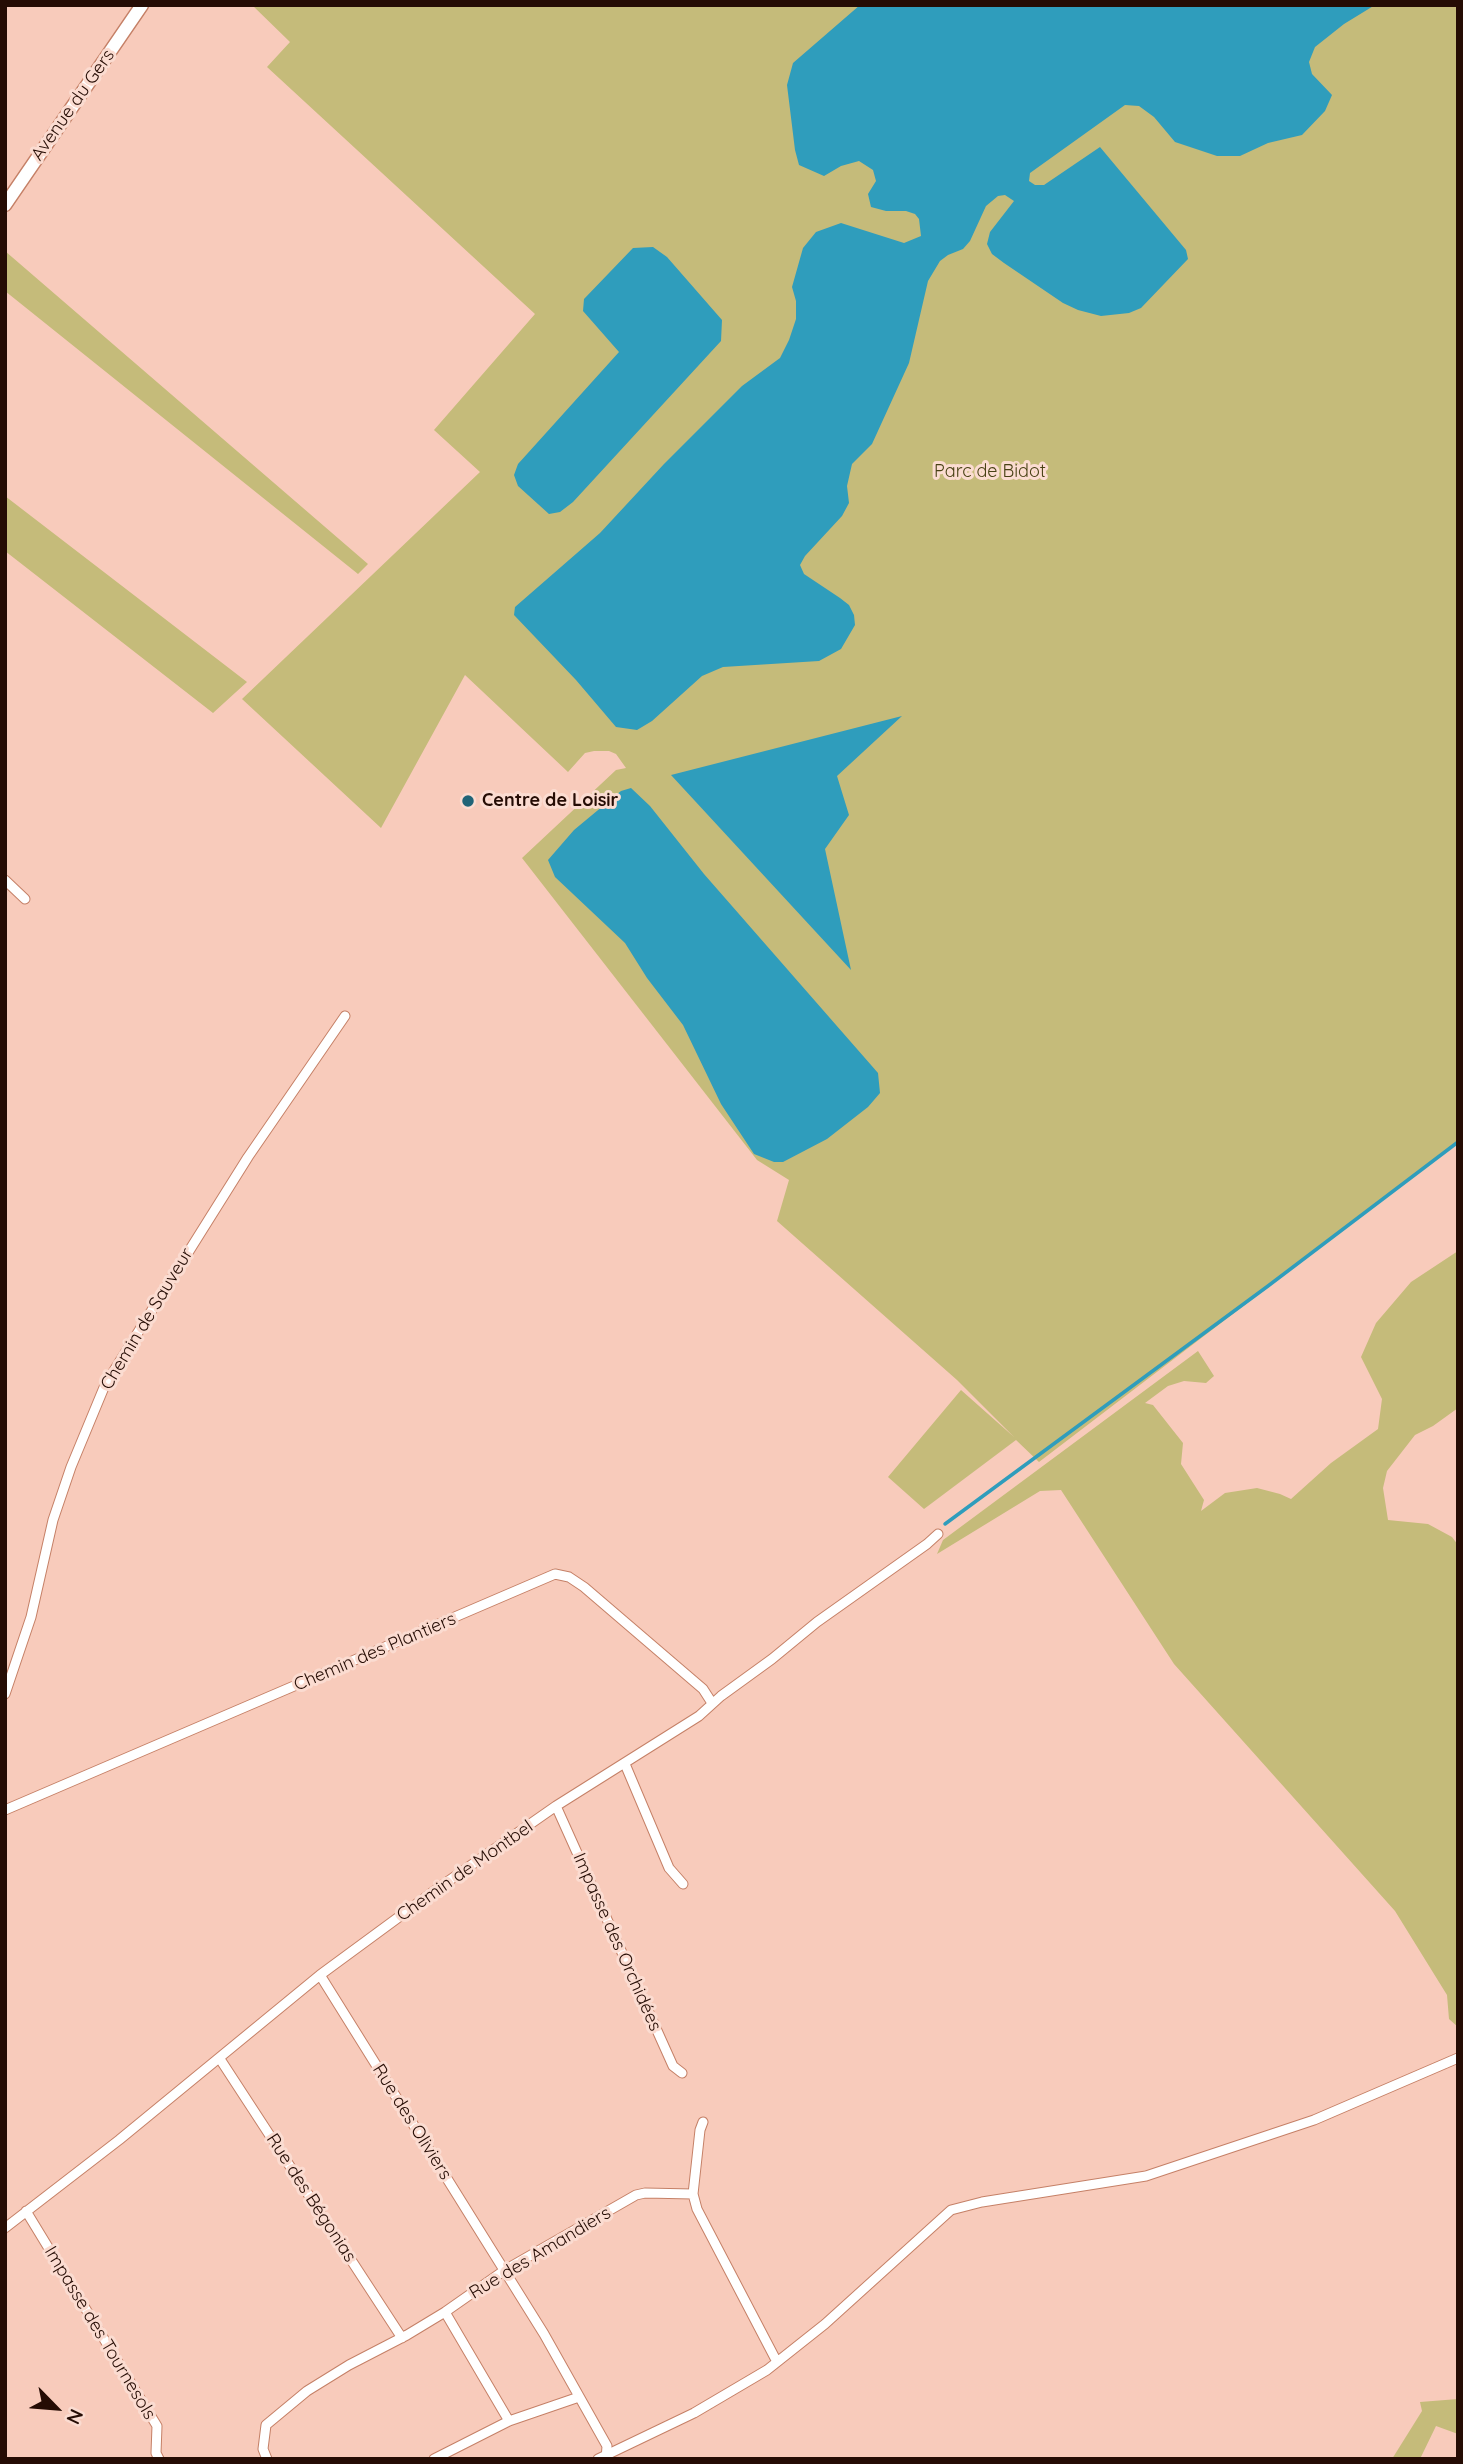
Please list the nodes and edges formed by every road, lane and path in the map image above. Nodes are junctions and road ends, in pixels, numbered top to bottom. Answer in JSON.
{"nodes":[{"id":1,"x":142,"y":5,"type":"edge"},
{"id":2,"x":5,"y":205,"type":"edge"},
{"id":3,"x":5,"y":880,"type":"edge"},
{"id":4,"x":25,"y":899,"type":"dead end"},
{"id":5,"x":345,"y":1016,"type":"dead end"},
{"id":6,"x":938,"y":1534,"type":"dead end"},
{"id":7,"x":5,"y":1695,"type":"edge"},
{"id":8,"x":712,"y":1703,"type":"junction"},
{"id":9,"x":625,"y":1764,"type":"junction"},
{"id":10,"x":556,"y":1806,"type":"junction"},
{"id":11,"x":5,"y":1810,"type":"edge"},
{"id":12,"x":683,"y":1884,"type":"dead end"},
{"id":13,"x":320,"y":1975,"type":"junction"},
{"id":14,"x":1458,"y":2058,"type":"edge"},
{"id":15,"x":220,"y":2059,"type":"junction"},
{"id":16,"x":682,"y":2073,"type":"dead end"},
{"id":17,"x":703,"y":2122,"type":"dead end"},
{"id":18,"x":693,"y":2194,"type":"junction"},
{"id":19,"x":26,"y":2211,"type":"junction"},
{"id":20,"x":5,"y":2228,"type":"edge"},
{"id":21,"x":505,"y":2270,"type":"junction"},
{"id":22,"x":446,"y":2312,"type":"junction"},
{"id":23,"x":402,"y":2338,"type":"junction"},
{"id":24,"x":777,"y":2362,"type":"junction"},
{"id":25,"x":579,"y":2397,"type":"junction"},
{"id":26,"x":509,"y":2421,"type":"junction"},
{"id":27,"x":604,"y":2458,"type":"edge"},
{"id":28,"x":159,"y":2459,"type":"edge"},
{"id":29,"x":267,"y":2459,"type":"edge"},
{"id":30,"x":434,"y":2459,"type":"edge"}],
"edges":[{"from":1,"to":2,"type":"main road","name":"Avenue du Gers"},
{"from":3,"to":4,"type":"street"},
{"from":5,"to":7,"type":"street","name":"Chemin de Sauveur"},
{"from":6,"to":8,"type":"street","name":"Chemin de Montbel"},
{"from":8,"to":9,"type":"street","name":"Chemin de Montbel"},
{"from":8,"to":11,"type":"street","name":"Chemin des Plantiers"},
{"from":9,"to":10,"type":"street","name":"Chemin de Montbel"},
{"from":9,"to":12,"type":"street"},
{"from":10,"to":13,"type":"street","name":"Chemin de Montbel"},
{"from":10,"to":16,"type":"street","name":"Impasse des Orchidées"},
{"from":13,"to":15,"type":"street","name":"Chemin de Montbel"},
{"from":13,"to":21,"type":"street","name":"Rue des Oliviers"},
{"from":14,"to":24,"type":"street"},
{"from":15,"to":19,"type":"street","name":"Chemin de Montbel"},
{"from":15,"to":23,"type":"street","name":"Rue des Bégonias"},
{"from":17,"to":18,"type":"street"},
{"from":18,"to":21,"type":"street","name":"Rue des Amandiers"},
{"from":18,"to":24,"type":"street"},
{"from":19,"to":20,"type":"street","name":"Chemin de Montbel"},
{"from":19,"to":28,"type":"street","name":"Impasse des Tournesols"},
{"from":21,"to":22,"type":"street","name":"Rue des Amandiers"},
{"from":21,"to":25,"type":"street","name":"Rue des Oliviers"},
{"from":22,"to":23,"type":"street","name":"Rue des Amandiers"},
{"from":22,"to":26,"type":"street"},
{"from":23,"to":29,"type":"street","name":"Rue des Amandiers"},
{"from":24,"to":27,"type":"street"},
{"from":25,"to":26,"type":"street"},
{"from":25,"to":27,"type":"street","name":"Rue des Oliviers"},
{"from":26,"to":30,"type":"street"}]}
